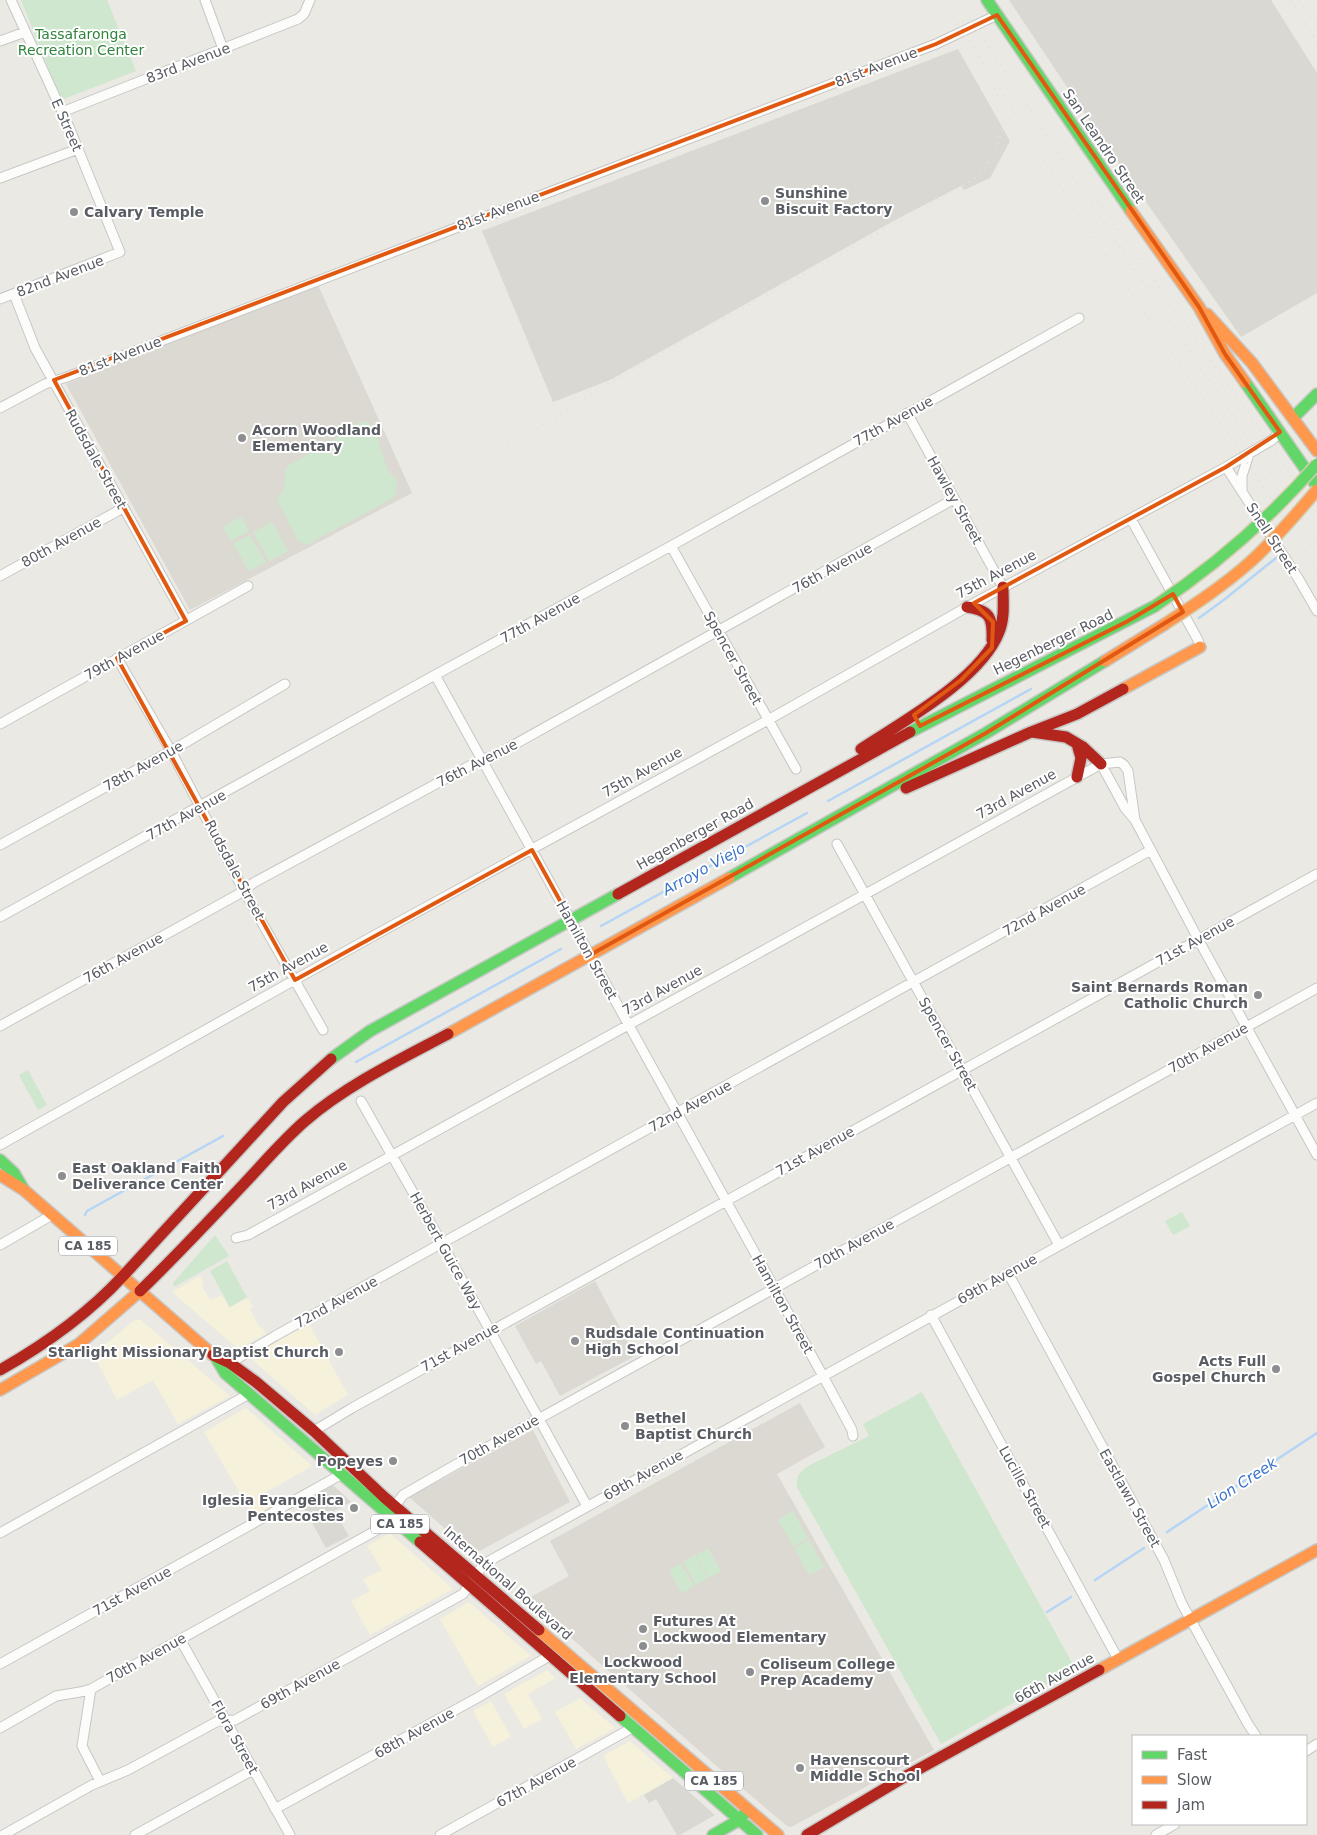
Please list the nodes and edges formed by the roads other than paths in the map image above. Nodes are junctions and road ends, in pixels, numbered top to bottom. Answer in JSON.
{"nodes":[{"id":1,"x":11,"y":0,"type":"edge"},
{"id":2,"x":205,"y":0,"type":"edge"},
{"id":3,"x":987,"y":0,"type":"edge"},
{"id":4,"x":309,"y":3,"type":"edge"},
{"id":5,"x":997,"y":15,"type":"junction"},
{"id":6,"x":25,"y":32,"type":"junction"},
{"id":7,"x":0,"y":41,"type":"edge"},
{"id":8,"x":223,"y":49,"type":"junction"},
{"id":9,"x":62,"y":112,"type":"junction"},
{"id":10,"x":78,"y":149,"type":"junction"},
{"id":11,"x":0,"y":178,"type":"edge"},
{"id":12,"x":120,"y":252,"type":"joint"},
{"id":13,"x":14,"y":294,"type":"junction"},
{"id":14,"x":0,"y":299,"type":"edge"},
{"id":15,"x":1200,"y":308,"type":"junction"},
{"id":16,"x":1079,"y":318,"type":"dead end"},
{"id":17,"x":54,"y":380,"type":"junction"},
{"id":18,"x":1317,"y":394,"type":"edge"},
{"id":19,"x":0,"y":408,"type":"edge"},
{"id":20,"x":907,"y":413,"type":"junction"},
{"id":21,"x":1294,"y":417,"type":"junction"},
{"id":22,"x":1280,"y":432,"type":"junction"},
{"id":23,"x":1317,"y":451,"type":"edge"},
{"id":24,"x":1249,"y":454,"type":"junction"},
{"id":25,"x":1317,"y":464,"type":"edge"},
{"id":26,"x":1226,"y":467,"type":"junction"},
{"id":27,"x":1317,"y":486,"type":"edge"},
{"id":28,"x":1317,"y":490,"type":"edge"},
{"id":29,"x":1242,"y":493,"type":"junction"},
{"id":30,"x":954,"y":499,"type":"junction"},
{"id":31,"x":123,"y":508,"type":"junction"},
{"id":32,"x":1131,"y":519,"type":"junction"},
{"id":33,"x":671,"y":546,"type":"junction"},
{"id":34,"x":0,"y":576,"type":"edge"},
{"id":35,"x":248,"y":586,"type":"dead end"},
{"id":36,"x":1002,"y":587,"type":"junction"},
{"id":37,"x":967,"y":607,"type":"junction"},
{"id":38,"x":1317,"y":611,"type":"edge"},
{"id":39,"x":186,"y":620,"type":"junction"},
{"id":40,"x":719,"y":632,"type":"junction"},
{"id":41,"x":1200,"y":647,"type":"joint"},
{"id":42,"x":992,"y":648,"type":"junction"},
{"id":43,"x":117,"y":658,"type":"junction"},
{"id":44,"x":435,"y":675,"type":"junction"},
{"id":45,"x":285,"y":684,"type":"dead end"},
{"id":46,"x":768,"y":720,"type":"junction"},
{"id":47,"x":0,"y":724,"type":"edge"},
{"id":48,"x":1031,"y":732,"type":"junction"},
{"id":49,"x":1077,"y":744,"type":"junction"},
{"id":50,"x":171,"y":751,"type":"junction"},
{"id":51,"x":482,"y":760,"type":"junction"},
{"id":52,"x":1101,"y":764,"type":"junction"},
{"id":53,"x":796,"y":769,"type":"dead end"},
{"id":54,"x":1077,"y":777,"type":"junction"},
{"id":55,"x":806,"y":789,"type":"junction"},
{"id":56,"x":200,"y":807,"type":"junction"},
{"id":57,"x":1135,"y":820,"type":"junction"},
{"id":58,"x":825,"y":824,"type":"junction"},
{"id":59,"x":836,"y":844,"type":"dead end"},
{"id":60,"x":0,"y":845,"type":"edge"},
{"id":61,"x":532,"y":850,"type":"junction"},
{"id":62,"x":1151,"y":850,"type":"junction"},
{"id":63,"x":1317,"y":874,"type":"edge"},
{"id":64,"x":244,"y":891,"type":"junction"},
{"id":65,"x":865,"y":894,"type":"junction"},
{"id":66,"x":0,"y":918,"type":"edge"},
{"id":67,"x":570,"y":920,"type":"junction"},
{"id":68,"x":1199,"y":939,"type":"junction"},
{"id":69,"x":590,"y":956,"type":"junction"},
{"id":70,"x":295,"y":980,"type":"junction"},
{"id":71,"x":913,"y":982,"type":"junction"},
{"id":72,"x":1317,"y":988,"type":"edge"},
{"id":73,"x":0,"y":1026,"type":"edge"},
{"id":74,"x":629,"y":1026,"type":"junction"},
{"id":75,"x":1246,"y":1027,"type":"junction"},
{"id":76,"x":323,"y":1030,"type":"dead end"},
{"id":77,"x":962,"y":1070,"type":"junction"},
{"id":78,"x":361,"y":1101,"type":"dead end"},
{"id":79,"x":1317,"y":1103,"type":"edge"},
{"id":80,"x":678,"y":1113,"type":"junction"},
{"id":81,"x":1296,"y":1115,"type":"junction"},
{"id":82,"x":0,"y":1145,"type":"edge"},
{"id":83,"x":1317,"y":1154,"type":"edge"},
{"id":84,"x":393,"y":1155,"type":"junction"},
{"id":85,"x":1011,"y":1158,"type":"junction"},
{"id":86,"x":0,"y":1160,"type":"edge"},
{"id":87,"x":0,"y":1175,"type":"edge"},
{"id":88,"x":24,"y":1190,"type":"junction"},
{"id":89,"x":726,"y":1201,"type":"junction"},
{"id":90,"x":52,"y":1215,"type":"junction"},
{"id":91,"x":236,"y":1238,"type":"dead end"},
{"id":92,"x":442,"y":1242,"type":"junction"},
{"id":93,"x":0,"y":1245,"type":"edge"},
{"id":94,"x":1059,"y":1245,"type":"junction"},
{"id":95,"x":1008,"y":1273,"type":"junction"},
{"id":96,"x":123,"y":1276,"type":"junction"},
{"id":97,"x":774,"y":1288,"type":"junction"},
{"id":98,"x":140,"y":1291,"type":"junction"},
{"id":99,"x":931,"y":1315,"type":"junction"},
{"id":100,"x":490,"y":1331,"type":"junction"},
{"id":101,"x":216,"y":1356,"type":"junction"},
{"id":102,"x":230,"y":1363,"type":"junction"},
{"id":103,"x":0,"y":1370,"type":"edge"},
{"id":104,"x":823,"y":1376,"type":"junction"},
{"id":105,"x":0,"y":1390,"type":"edge"},
{"id":106,"x":249,"y":1394,"type":"junction"},
{"id":107,"x":539,"y":1418,"type":"junction"},
{"id":108,"x":314,"y":1431,"type":"junction"},
{"id":109,"x":853,"y":1436,"type":"dead end"},
{"id":110,"x":342,"y":1474,"type":"junction"},
{"id":111,"x":587,"y":1506,"type":"junction"},
{"id":112,"x":393,"y":1511,"type":"junction"},
{"id":113,"x":0,"y":1533,"type":"edge"},
{"id":114,"x":1317,"y":1550,"type":"edge"},
{"id":115,"x":472,"y":1580,"type":"junction"},
{"id":116,"x":1190,"y":1618,"type":"junction"},
{"id":117,"x":180,"y":1639,"type":"junction"},
{"id":118,"x":551,"y":1655,"type":"junction"},
{"id":119,"x":1118,"y":1658,"type":"junction"},
{"id":120,"x":0,"y":1664,"type":"edge"},
{"id":121,"x":91,"y":1689,"type":"junction"},
{"id":122,"x":226,"y":1721,"type":"junction"},
{"id":123,"x":1248,"y":1724,"type":"junction"},
{"id":124,"x":0,"y":1728,"type":"edge"},
{"id":125,"x":632,"y":1728,"type":"junction"},
{"id":126,"x":1246,"y":1735,"type":"edge"},
{"id":127,"x":1255,"y":1735,"type":"edge"},
{"id":128,"x":254,"y":1770,"type":"junction"},
{"id":129,"x":100,"y":1782,"type":"junction"},
{"id":130,"x":275,"y":1809,"type":"junction"},
{"id":131,"x":749,"y":1809,"type":"junction"},
{"id":132,"x":739,"y":1820,"type":"junction"},
{"id":133,"x":1173,"y":1825,"type":"edge"},
{"id":134,"x":3,"y":1835,"type":"edge"},
{"id":135,"x":135,"y":1835,"type":"edge"},
{"id":136,"x":290,"y":1835,"type":"edge"},
{"id":137,"x":440,"y":1835,"type":"edge"},
{"id":138,"x":713,"y":1835,"type":"edge"},
{"id":139,"x":757,"y":1835,"type":"edge"},
{"id":140,"x":778,"y":1835,"type":"edge"},
{"id":141,"x":807,"y":1835,"type":"edge"},
{"id":142,"x":1156,"y":1835,"type":"edge"}],
"edges":[{"from":1,"to":6,"type":"street","name":"E Street"},
{"from":2,"to":8,"type":"street"},
{"from":3,"to":5,"type":"main road","name":"San Leandro Street"},
{"from":4,"to":8,"type":"street","name":"83rd Avenue"},
{"from":5,"to":15,"type":"main road","name":"San Leandro Street"},
{"from":5,"to":17,"type":"street","name":"81st Avenue"},
{"from":6,"to":7,"type":"street"},
{"from":6,"to":9,"type":"street","name":"E Street"},
{"from":8,"to":9,"type":"street","name":"83rd Avenue"},
{"from":9,"to":10,"type":"street","name":"E Street"},
{"from":10,"to":11,"type":"street"},
{"from":10,"to":12,"type":"street","name":"E Street"},
{"from":12,"to":13,"type":"street","name":"82nd Avenue"},
{"from":13,"to":14,"type":"street","name":"82nd Avenue"},
{"from":13,"to":17,"type":"street","name":"Rudsdale Street"},
{"from":15,"to":21,"type":"main road","name":"San Leandro Street"},
{"from":15,"to":22,"type":"main road","name":"San Leandro Street"},
{"from":16,"to":20,"type":"street","name":"77th Avenue"},
{"from":17,"to":19,"type":"street","name":"81st Avenue"},
{"from":17,"to":31,"type":"street","name":"Rudsdale Street"},
{"from":18,"to":21,"type":"main road","name":"75th Avenue"},
{"from":20,"to":30,"type":"street","name":"Hawley Street"},
{"from":20,"to":33,"type":"street","name":"77th Avenue"},
{"from":21,"to":22,"type":"main road","name":"75th Avenue"},
{"from":21,"to":23,"type":"main road","name":"San Leandro Street"},
{"from":22,"to":24,"type":"street","name":"75th Avenue"},
{"from":22,"to":27,"type":"main road","name":"San Leandro Street"},
{"from":24,"to":26,"type":"street","name":"75th Avenue"},
{"from":24,"to":29,"type":"street"},
{"from":25,"to":55,"type":"main road","name":"Hegenberger Road","bridge":true},
{"from":26,"to":29,"type":"street","name":"Snell Street"},
{"from":26,"to":32,"type":"street","name":"75th Avenue"},
{"from":28,"to":58,"type":"main road","bridge":true},
{"from":29,"to":38,"type":"street","name":"Snell Street"},
{"from":30,"to":36,"type":"street","name":"Hawley Street"},
{"from":30,"to":40,"type":"street","name":"76th Avenue"},
{"from":31,"to":34,"type":"street","name":"80th Avenue"},
{"from":31,"to":39,"type":"street","name":"Rudsdale Street"},
{"from":32,"to":36,"type":"street","name":"75th Avenue"},
{"from":32,"to":41,"type":"street"},
{"from":33,"to":40,"type":"street","name":"Spencer Street"},
{"from":33,"to":44,"type":"street","name":"77th Avenue"},
{"from":35,"to":39,"type":"street","name":"79th Avenue"},
{"from":36,"to":37,"type":"street","name":"75th Avenue"},
{"from":36,"to":42,"type":"main road"},
{"from":37,"to":42,"type":"main road"},
{"from":37,"to":46,"type":"street","name":"75th Avenue"},
{"from":39,"to":43,"type":"street","name":"79th Avenue"},
{"from":40,"to":46,"type":"street","name":"Spencer Street"},
{"from":40,"to":51,"type":"street","name":"76th Avenue"},
{"from":41,"to":48,"type":"main road"},
{"from":42,"to":55,"type":"main road"},
{"from":43,"to":47,"type":"street","name":"79th Avenue"},
{"from":43,"to":50,"type":"street","name":"Rudsdale Street"},
{"from":44,"to":51,"type":"street","name":"Hamilton Street"},
{"from":44,"to":56,"type":"street","name":"77th Avenue"},
{"from":45,"to":50,"type":"street","name":"78th Avenue"},
{"from":46,"to":53,"type":"street","name":"Spencer Street"},
{"from":46,"to":61,"type":"street","name":"75th Avenue"},
{"from":48,"to":49,"type":"main road"},
{"from":48,"to":58,"type":"main road"},
{"from":49,"to":52,"type":"main road"},
{"from":49,"to":54,"type":"main road"},
{"from":50,"to":56,"type":"street","name":"Rudsdale Street"},
{"from":50,"to":60,"type":"street","name":"78th Avenue"},
{"from":51,"to":61,"type":"street","name":"Hamilton Street"},
{"from":51,"to":64,"type":"street","name":"76th Avenue"},
{"from":52,"to":54,"type":"street","name":"73rd Avenue"},
{"from":52,"to":57,"type":"street"},
{"from":52,"to":57,"type":"street"},
{"from":54,"to":65,"type":"street","name":"73rd Avenue"},
{"from":55,"to":67,"type":"main road","name":"Hegenberger Road"},
{"from":56,"to":64,"type":"street","name":"Rudsdale Street"},
{"from":56,"to":66,"type":"street","name":"77th Avenue"},
{"from":57,"to":62,"type":"street"},
{"from":58,"to":69,"type":"main road"},
{"from":59,"to":65,"type":"street","name":"Spencer Street"},
{"from":61,"to":67,"type":"street","name":"Hamilton Street"},
{"from":61,"to":70,"type":"street","name":"75th Avenue"},
{"from":62,"to":68,"type":"street"},
{"from":62,"to":71,"type":"street","name":"72nd Avenue"},
{"from":63,"to":68,"type":"street","name":"71st Avenue"},
{"from":64,"to":70,"type":"street","name":"Rudsdale Street"},
{"from":64,"to":73,"type":"street","name":"76th Avenue"},
{"from":65,"to":71,"type":"street","name":"Spencer Street"},
{"from":65,"to":74,"type":"street","name":"73rd Avenue"},
{"from":67,"to":69,"type":"street","name":"Hamilton Street"},
{"from":67,"to":96,"type":"main road","name":"Hegenberger Road"},
{"from":68,"to":75,"type":"street"},
{"from":68,"to":77,"type":"street","name":"71st Avenue"},
{"from":69,"to":74,"type":"street","name":"Hamilton Street"},
{"from":69,"to":98,"type":"main road"},
{"from":70,"to":76,"type":"street","name":"Rudsdale Street"},
{"from":70,"to":82,"type":"street","name":"75th Avenue"},
{"from":71,"to":77,"type":"street","name":"Spencer Street"},
{"from":71,"to":80,"type":"street","name":"72nd Avenue"},
{"from":72,"to":75,"type":"street","name":"70th Avenue"},
{"from":74,"to":80,"type":"street","name":"Hamilton Street"},
{"from":74,"to":84,"type":"street","name":"73rd Avenue"},
{"from":75,"to":81,"type":"street"},
{"from":75,"to":85,"type":"street","name":"70th Avenue"},
{"from":77,"to":85,"type":"street","name":"Spencer Street"},
{"from":77,"to":89,"type":"street","name":"71st Avenue"},
{"from":78,"to":84,"type":"street","name":"Herbert Guice Way"},
{"from":79,"to":81,"type":"street","name":"69th Avenue"},
{"from":80,"to":89,"type":"street","name":"Hamilton Street"},
{"from":80,"to":92,"type":"street","name":"72nd Avenue"},
{"from":81,"to":83,"type":"street"},
{"from":81,"to":94,"type":"street","name":"69th Avenue"},
{"from":84,"to":91,"type":"street","name":"73rd Avenue"},
{"from":84,"to":92,"type":"street","name":"Herbert Guice Way"},
{"from":85,"to":94,"type":"street","name":"Spencer Street"},
{"from":85,"to":97,"type":"street","name":"70th Avenue"},
{"from":86,"to":88,"type":"main road","name":"International Boulevard","number":"CA 185"},
{"from":87,"to":88,"type":"main road","name":"International Boulevard","number":"CA 185"},
{"from":88,"to":90,"type":"main road","name":"International Boulevard","number":"CA 185"},
{"from":89,"to":97,"type":"street","name":"Hamilton Street"},
{"from":89,"to":100,"type":"street","name":"71st Avenue"},
{"from":90,"to":93,"type":"street"},
{"from":90,"to":96,"type":"main road","name":"International Boulevard","number":"CA 185"},
{"from":92,"to":100,"type":"street","name":"Herbert Guice Way"},
{"from":92,"to":102,"type":"street","name":"72nd Avenue"},
{"from":94,"to":95,"type":"street","name":"69th Avenue"},
{"from":95,"to":99,"type":"street","name":"69th Avenue"},
{"from":95,"to":116,"type":"street","name":"Eastlawn Street"},
{"from":96,"to":98,"type":"main road","name":"International Boulevard","number":"CA 185"},
{"from":96,"to":103,"type":"main road"},
{"from":97,"to":104,"type":"street","name":"Hamilton Street"},
{"from":97,"to":107,"type":"street","name":"70th Avenue"},
{"from":98,"to":101,"type":"main road","name":"International Boulevard","number":"CA 185"},
{"from":98,"to":105,"type":"main road"},
{"from":99,"to":104,"type":"street","name":"69th Avenue"},
{"from":99,"to":119,"type":"street","name":"Lucille Street"},
{"from":100,"to":107,"type":"street","name":"Herbert Guice Way"},
{"from":100,"to":108,"type":"street","name":"71st Avenue"},
{"from":101,"to":102,"type":"main road","name":"International Boulevard","number":"CA 185"},
{"from":101,"to":106,"type":"main road","name":"International Boulevard","number":"CA 185"},
{"from":102,"to":108,"type":"main road","name":"International Boulevard","number":"CA 185"},
{"from":104,"to":109,"type":"street","name":"Hamilton Street"},
{"from":104,"to":111,"type":"street","name":"69th Avenue"},
{"from":106,"to":110,"type":"main road","name":"International Boulevard","number":"CA 185"},
{"from":106,"to":113,"type":"street"},
{"from":107,"to":111,"type":"street","name":"Herbert Guice Way"},
{"from":107,"to":112,"type":"street","name":"70th Avenue"},
{"from":108,"to":112,"type":"main road","name":"International Boulevard","number":"CA 185"},
{"from":110,"to":112,"type":"main road","name":"International Boulevard","number":"CA 185"},
{"from":110,"to":120,"type":"street","name":"71st Avenue"},
{"from":111,"to":115,"type":"street","name":"69th Avenue"},
{"from":112,"to":115,"type":"main road","name":"International Boulevard","number":"CA 185"},
{"from":112,"to":117,"type":"street","name":"70th Avenue"},
{"from":114,"to":116,"type":"main road","name":"66th Avenue"},
{"from":115,"to":118,"type":"main road","name":"International Boulevard","number":"CA 185"},
{"from":115,"to":122,"type":"street","name":"69th Avenue"},
{"from":115,"to":131,"type":"main road","name":"International Boulevard","number":"CA 185"},
{"from":116,"to":119,"type":"main road","name":"66th Avenue"},
{"from":116,"to":123,"type":"street","name":"Eastlawn Street"},
{"from":117,"to":121,"type":"street","name":"70th Avenue"},
{"from":117,"to":122,"type":"street","name":"Flora Street"},
{"from":118,"to":125,"type":"main road","name":"International Boulevard","number":"CA 185"},
{"from":118,"to":130,"type":"street","name":"68th Avenue"},
{"from":119,"to":141,"type":"main road","name":"66th Avenue"},
{"from":121,"to":124,"type":"street","name":"70th Avenue"},
{"from":121,"to":129,"type":"street"},
{"from":122,"to":128,"type":"street","name":"Flora Street"},
{"from":122,"to":129,"type":"street","name":"69th Avenue"},
{"from":123,"to":126,"type":"street"},
{"from":123,"to":127,"type":"street","name":"Eastlawn Street"},
{"from":125,"to":132,"type":"main road","name":"International Boulevard","number":"CA 185"},
{"from":125,"to":137,"type":"street","name":"67th Avenue"},
{"from":128,"to":130,"type":"street","name":"Flora Street"},
{"from":128,"to":135,"type":"street"},
{"from":129,"to":134,"type":"street","name":"69th Avenue"},
{"from":130,"to":136,"type":"street","name":"Flora Street"},
{"from":131,"to":132,"type":"main road"},
{"from":131,"to":140,"type":"main road","name":"International Boulevard","number":"CA 185"},
{"from":132,"to":138,"type":"main road"},
{"from":132,"to":139,"type":"main road","name":"International Boulevard","number":"CA 185"},
{"from":133,"to":142,"type":"street"}]}
